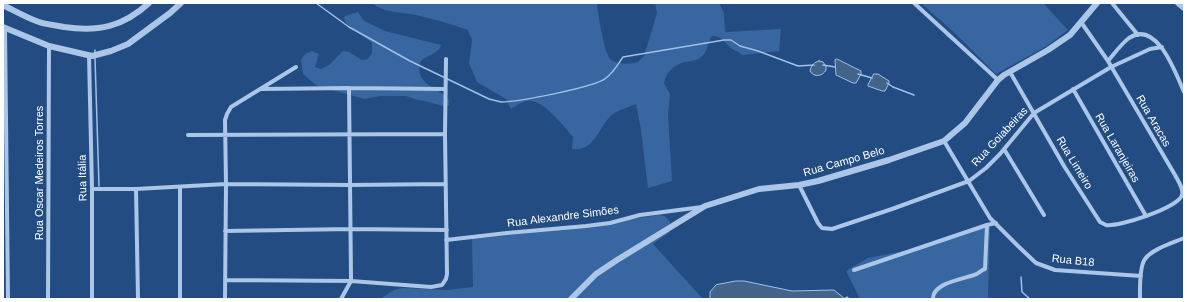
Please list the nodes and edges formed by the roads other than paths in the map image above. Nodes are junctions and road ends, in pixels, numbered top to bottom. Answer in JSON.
{"nodes":[{"id":1,"x":150,"y":3,"type":"edge"},
{"id":2,"x":181,"y":3,"type":"edge"},
{"id":3,"x":914,"y":3,"type":"edge"},
{"id":4,"x":1097,"y":3,"type":"edge"},
{"id":5,"x":1112,"y":3,"type":"edge"},
{"id":6,"x":1178,"y":3,"type":"edge"},
{"id":7,"x":3,"y":5,"type":"edge"},
{"id":8,"x":1184,"y":8,"type":"edge"},
{"id":9,"x":1081,"y":22,"type":"junction"},
{"id":10,"x":4,"y":28,"type":"edge"},
{"id":11,"x":1138,"y":35,"type":"junction"},
{"id":12,"x":49,"y":46,"type":"junction"},
{"id":13,"x":1162,"y":48,"type":"junction"},
{"id":14,"x":93,"y":56,"type":"junction"},
{"id":15,"x":446,"y":59,"type":"dead end"},
{"id":16,"x":1108,"y":61,"type":"junction"},
{"id":17,"x":296,"y":67,"type":"dead end"},
{"id":18,"x":1111,"y":67,"type":"junction"},
{"id":19,"x":1010,"y":72,"type":"junction"},
{"id":20,"x":998,"y":80,"type":"junction"},
{"id":21,"x":349,"y":88,"type":"junction"},
{"id":22,"x":445,"y":89,"type":"junction"},
{"id":23,"x":1073,"y":89,"type":"junction"},
{"id":24,"x":260,"y":90,"type":"junction"},
{"id":25,"x":1184,"y":92,"type":"edge"},
{"id":26,"x":1034,"y":113,"type":"junction"},
{"id":27,"x":349,"y":134,"type":"junction"},
{"id":28,"x":445,"y":134,"type":"junction"},
{"id":29,"x":188,"y":135,"type":"dead end"},
{"id":30,"x":225,"y":135,"type":"junction"},
{"id":31,"x":944,"y":141,"type":"junction"},
{"id":32,"x":1004,"y":149,"type":"junction"},
{"id":33,"x":969,"y":181,"type":"junction"},
{"id":34,"x":226,"y":184,"type":"junction"},
{"id":35,"x":446,"y":184,"type":"junction"},
{"id":36,"x":350,"y":185,"type":"junction"},
{"id":37,"x":799,"y":185,"type":"junction"},
{"id":38,"x":180,"y":187,"type":"junction"},
{"id":39,"x":92,"y":189,"type":"junction"},
{"id":40,"x":136,"y":189,"type":"junction"},
{"id":41,"x":705,"y":206,"type":"junction"},
{"id":42,"x":1044,"y":215,"type":"dead end"},
{"id":43,"x":1146,"y":216,"type":"junction"},
{"id":44,"x":996,"y":223,"type":"junction"},
{"id":45,"x":987,"y":225,"type":"junction"},
{"id":46,"x":350,"y":229,"type":"junction"},
{"id":47,"x":447,"y":230,"type":"junction"},
{"id":48,"x":225,"y":231,"type":"junction"},
{"id":49,"x":1184,"y":238,"type":"edge"},
{"id":50,"x":446,"y":240,"type":"junction"},
{"id":51,"x":854,"y":270,"type":"dead end"},
{"id":52,"x":1141,"y":276,"type":"junction"},
{"id":53,"x":225,"y":280,"type":"junction"},
{"id":54,"x":351,"y":281,"type":"junction"},
{"id":55,"x":8,"y":299,"type":"edge"},
{"id":56,"x":48,"y":299,"type":"edge"},
{"id":57,"x":92,"y":299,"type":"edge"},
{"id":58,"x":138,"y":299,"type":"edge"},
{"id":59,"x":180,"y":299,"type":"edge"},
{"id":60,"x":225,"y":299,"type":"edge"},
{"id":61,"x":341,"y":299,"type":"edge"},
{"id":62,"x":571,"y":299,"type":"edge"},
{"id":63,"x":933,"y":299,"type":"edge"},
{"id":64,"x":1140,"y":299,"type":"edge"}],
"edges":[{"from":1,"to":7,"type":"street"},
{"from":2,"to":14,"type":"street"},
{"from":3,"to":20,"type":"street"},
{"from":4,"to":9,"type":"street","name":"Rua Campo Belo"},
{"from":5,"to":11,"type":"street"},
{"from":6,"to":8,"type":"street"},
{"from":9,"to":16,"type":"street","name":"Rua Aracas"},
{"from":9,"to":19,"type":"street","name":"Rua Campo Belo"},
{"from":10,"to":12,"type":"street"},
{"from":10,"to":55,"type":"street"},
{"from":11,"to":13,"type":"street"},
{"from":11,"to":16,"type":"street"},
{"from":12,"to":14,"type":"street"},
{"from":12,"to":56,"type":"street","name":"Rua Oscar Medeiros Torres"},
{"from":13,"to":18,"type":"street","name":"Rua Goiabeiras"},
{"from":13,"to":25,"type":"street"},
{"from":14,"to":39,"type":"street","name":"Rua Itália"},
{"from":15,"to":22,"type":"street"},
{"from":16,"to":18,"type":"street","name":"Rua Aracas"},
{"from":17,"to":24,"type":"street"},
{"from":18,"to":23,"type":"street","name":"Rua Goiabeiras"},
{"from":18,"to":43,"type":"street","name":"Rua Aracas"},
{"from":19,"to":20,"type":"street","name":"Rua Campo Belo"},
{"from":19,"to":26,"type":"street","name":"Rua Limeiro"},
{"from":20,"to":31,"type":"street","name":"Rua Campo Belo"},
{"from":21,"to":22,"type":"street"},
{"from":21,"to":24,"type":"street"},
{"from":21,"to":27,"type":"street"},
{"from":22,"to":28,"type":"street"},
{"from":23,"to":26,"type":"street","name":"Rua Goiabeiras"},
{"from":23,"to":43,"type":"street","name":"Rua Laranjeiras"},
{"from":24,"to":30,"type":"street"},
{"from":26,"to":32,"type":"street","name":"Rua Goiabeiras"},
{"from":26,"to":43,"type":"street","name":"Rua Limeiro"},
{"from":27,"to":28,"type":"street"},
{"from":27,"to":30,"type":"street"},
{"from":27,"to":36,"type":"street"},
{"from":28,"to":35,"type":"street"},
{"from":29,"to":30,"type":"street"},
{"from":30,"to":34,"type":"street"},
{"from":31,"to":33,"type":"street","name":"Rua B18"},
{"from":31,"to":37,"type":"street","name":"Rua Campo Belo"},
{"from":32,"to":33,"type":"street","name":"Rua Goiabeiras"},
{"from":32,"to":42,"type":"street"},
{"from":33,"to":37,"type":"street","name":"Rua Goiabeiras"},
{"from":33,"to":44,"type":"street","name":"Rua B18"},
{"from":34,"to":36,"type":"street"},
{"from":34,"to":38,"type":"street"},
{"from":34,"to":48,"type":"street"},
{"from":35,"to":36,"type":"street"},
{"from":35,"to":47,"type":"street"},
{"from":36,"to":46,"type":"street"},
{"from":37,"to":41,"type":"street","name":"Rua Campo Belo"},
{"from":38,"to":40,"type":"street"},
{"from":38,"to":59,"type":"street"},
{"from":39,"to":40,"type":"street"},
{"from":39,"to":57,"type":"street","name":"Rua Itália"},
{"from":40,"to":58,"type":"street"},
{"from":41,"to":50,"type":"street","name":"Rua Alexandre Simões"},
{"from":41,"to":62,"type":"street","name":"Rua Campo Belo"},
{"from":44,"to":45,"type":"street"},
{"from":44,"to":52,"type":"street","name":"Rua B18"},
{"from":45,"to":51,"type":"street"},
{"from":45,"to":63,"type":"street"},
{"from":46,"to":47,"type":"street"},
{"from":46,"to":48,"type":"street"},
{"from":46,"to":54,"type":"street"},
{"from":47,"to":50,"type":"street"},
{"from":48,"to":53,"type":"street"},
{"from":49,"to":52,"type":"street"},
{"from":50,"to":54,"type":"street"},
{"from":52,"to":64,"type":"street"},
{"from":53,"to":54,"type":"street"},
{"from":53,"to":60,"type":"street"},
{"from":54,"to":61,"type":"street"}]}
